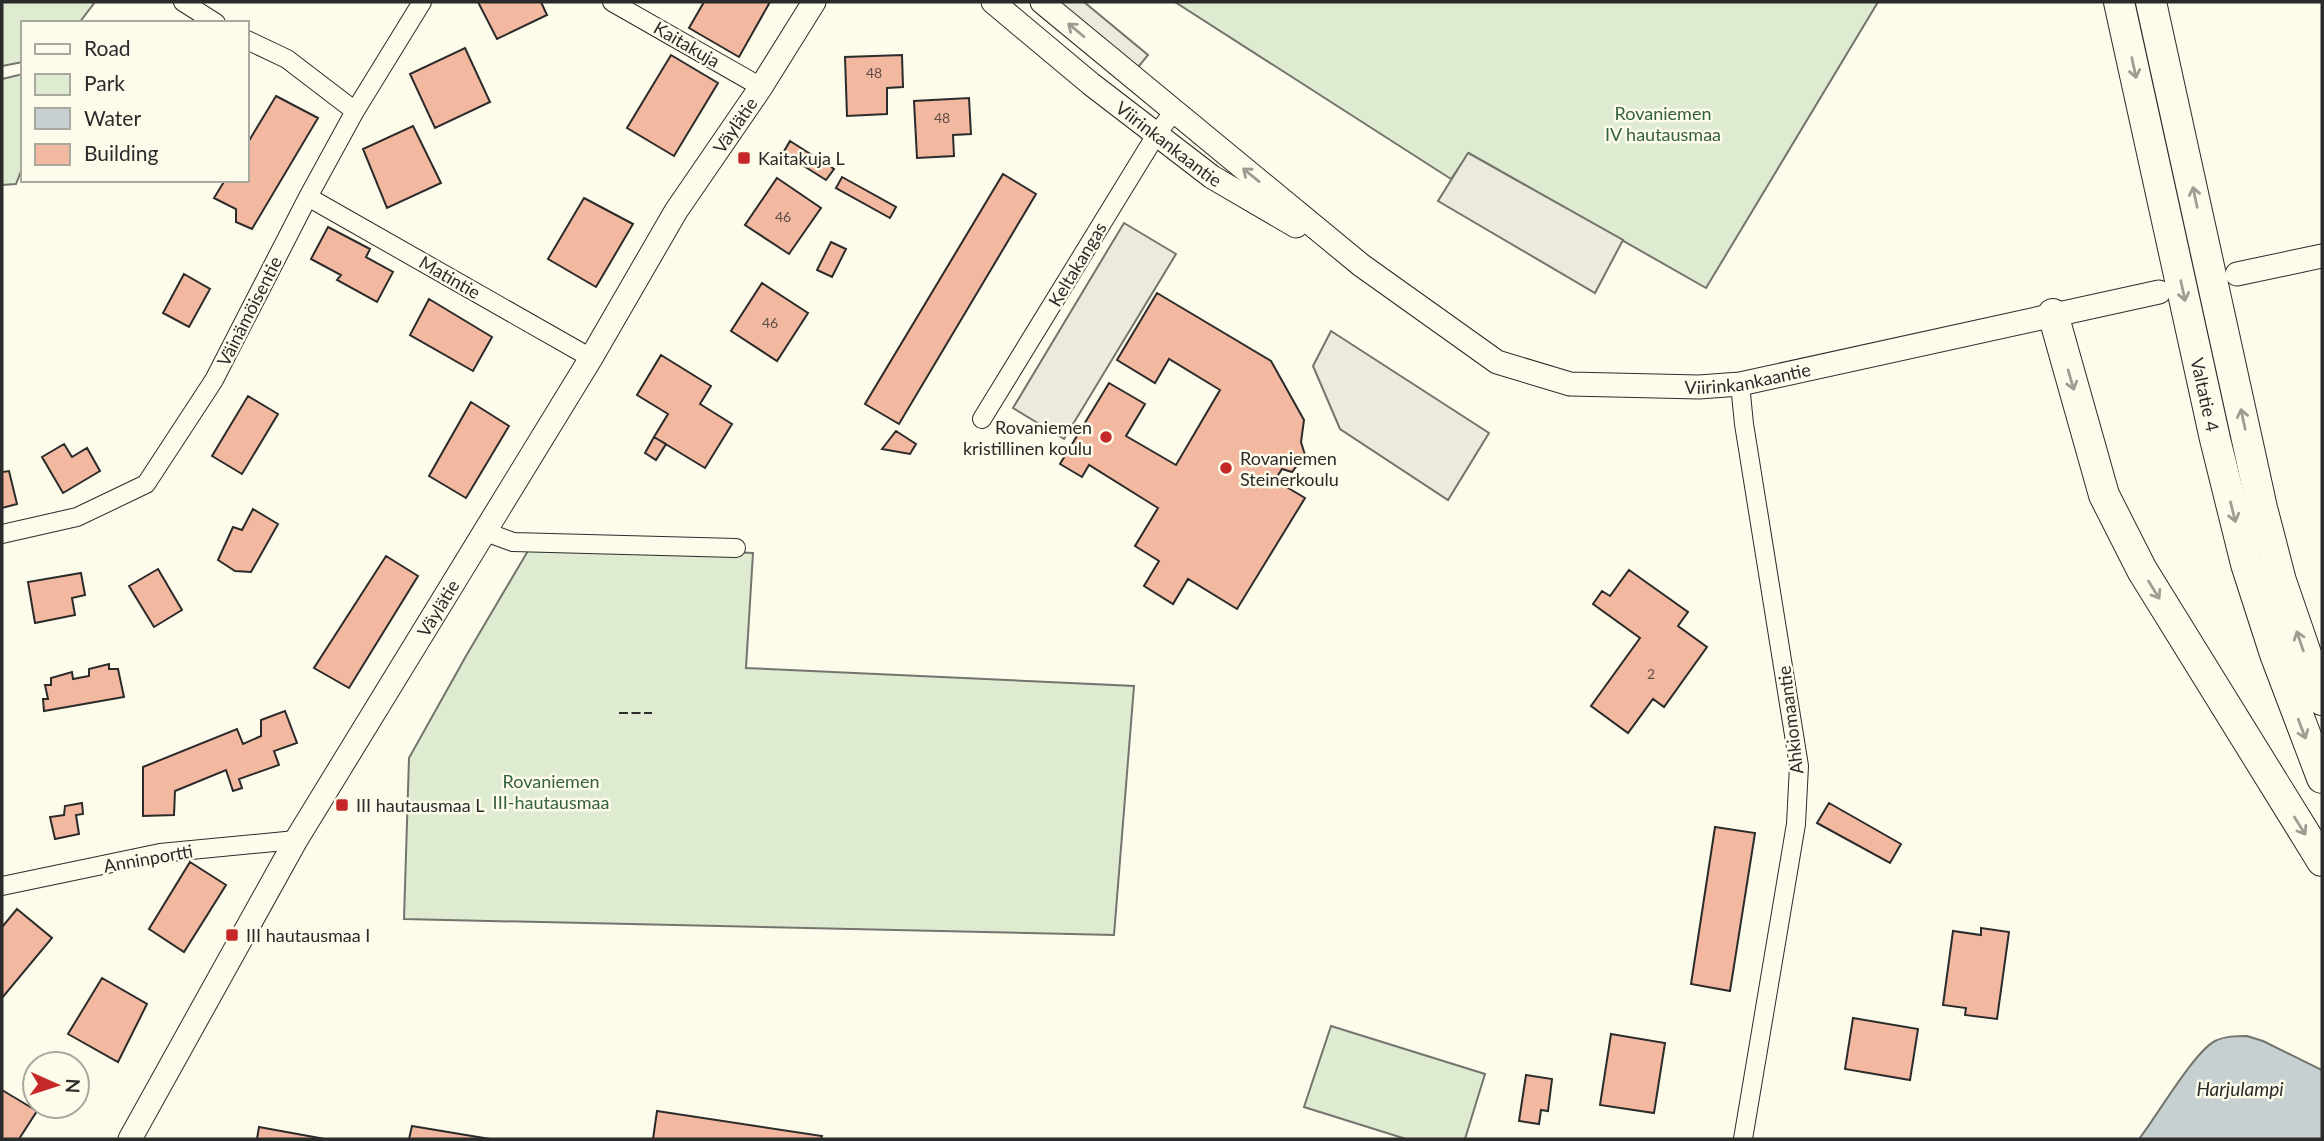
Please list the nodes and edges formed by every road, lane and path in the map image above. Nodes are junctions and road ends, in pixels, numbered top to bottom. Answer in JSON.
{"nodes":[{"id":1,"x":183,"y":2,"type":"edge"},
{"id":2,"x":422,"y":2,"type":"edge"},
{"id":3,"x":612,"y":2,"type":"edge"},
{"id":4,"x":814,"y":2,"type":"edge"},
{"id":5,"x":831,"y":2,"type":"edge"},
{"id":6,"x":993,"y":2,"type":"edge"},
{"id":7,"x":1042,"y":2,"type":"edge"},
{"id":8,"x":2119,"y":2,"type":"edge"},
{"id":9,"x":2151,"y":2,"type":"edge"},
{"id":10,"x":213,"y":21,"type":"edge"},
{"id":11,"x":248,"y":40,"type":"edge"},
{"id":12,"x":761,"y":87,"type":"junction"},
{"id":13,"x":355,"y":111,"type":"junction"},
{"id":14,"x":1174,"y":111,"type":"junction"},
{"id":15,"x":1156,"y":135,"type":"junction"},
{"id":16,"x":308,"y":197,"type":"junction"},
{"id":17,"x":2322,"y":256,"type":"edge"},
{"id":18,"x":1361,"y":265,"type":"junction"},
{"id":19,"x":2237,"y":274,"type":"dead end"},
{"id":20,"x":2159,"y":292,"type":"dead end"},
{"id":21,"x":2053,"y":314,"type":"junction"},
{"id":22,"x":591,"y":358,"type":"junction"},
{"id":23,"x":1740,"y":384,"type":"junction"},
{"id":24,"x":982,"y":419,"type":"dead end"},
{"id":25,"x":484,"y":531,"type":"junction"},
{"id":26,"x":2,"y":534,"type":"edge"},
{"id":27,"x":736,"y":548,"type":"dead end"},
{"id":28,"x":2322,"y":700,"type":"edge"},
{"id":29,"x":2322,"y":778,"type":"edge"},
{"id":30,"x":296,"y":840,"type":"junction"},
{"id":31,"x":2322,"y":861,"type":"edge"},
{"id":32,"x":2,"y":886,"type":"edge"},
{"id":33,"x":130,"y":1139,"type":"edge"},
{"id":34,"x":1743,"y":1139,"type":"edge"}],
"edges":[{"from":1,"to":10,"type":"street"},
{"from":2,"to":13,"type":"street","name":"Väinämöisentie"},
{"from":3,"to":12,"type":"street","name":"Kaitakuja"},
{"from":4,"to":12,"type":"street","name":"Väylätie"},
{"from":5,"to":12,"type":"street","name":"Väylätie"},
{"from":6,"to":15,"type":"street","name":"Viirinkankaantie"},
{"from":14,"to":7,"type":"street","name":"Viirinkankaantie","one_way":true},
{"from":8,"to":29,"type":"highway","name":"Valtatie 4","one_way":true},
{"from":28,"to":9,"type":"highway","name":"Valtatie 4","one_way":true},
{"from":11,"to":13,"type":"street"},
{"from":12,"to":22,"type":"street","name":"Väylätie"},
{"from":13,"to":16,"type":"street","name":"Väinämöisentie"},
{"from":14,"to":15,"type":"street","name":"Keltakangas"},
{"from":18,"to":14,"type":"street","name":"Viirinkankaantie","one_way":true},
{"from":15,"to":18,"type":"street","name":"Viirinkankaantie"},
{"from":15,"to":24,"type":"street","name":"Keltakangas"},
{"from":16,"to":22,"type":"street","name":"Matintie"},
{"from":16,"to":26,"type":"street","name":"Väinämöisentie"},
{"from":17,"to":19,"type":"street"},
{"from":18,"to":23,"type":"street","name":"Viirinkankaantie"},
{"from":20,"to":21,"type":"street","name":"Viirinkankaantie"},
{"from":21,"to":23,"type":"street","name":"Viirinkankaantie"},
{"from":21,"to":31,"type":"highway","one_way":true},
{"from":22,"to":25,"type":"street","name":"Väylätie"},
{"from":23,"to":34,"type":"street","name":"Ahkiomaantie"},
{"from":25,"to":27,"type":"street"},
{"from":25,"to":30,"type":"street","name":"Väylätie"},
{"from":30,"to":32,"type":"street","name":"Anninportti"},
{"from":30,"to":33,"type":"street","name":"Väylätie"}]}
